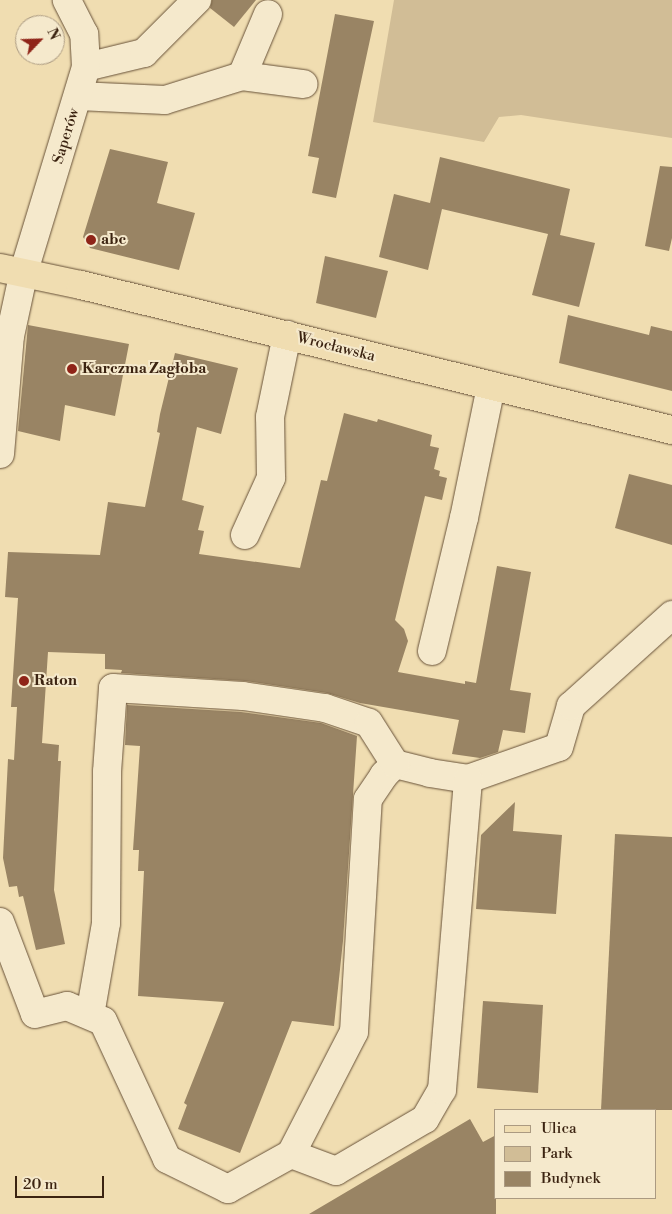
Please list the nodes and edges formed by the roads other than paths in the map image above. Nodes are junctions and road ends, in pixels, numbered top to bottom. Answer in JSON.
{"nodes":[{"id":1,"x":67,"y":0,"type":"edge"},
{"id":2,"x":197,"y":0,"type":"edge"},
{"id":3,"x":268,"y":14,"type":"dead end"},
{"id":4,"x":86,"y":67,"type":"junction"},
{"id":5,"x":242,"y":76,"type":"junction"},
{"id":6,"x":303,"y":84,"type":"dead end"},
{"id":7,"x":78,"y":96,"type":"junction"},
{"id":8,"x":12,"y":270,"type":"edge"},
{"id":9,"x":287,"y":335,"type":"junction"},
{"id":10,"x":491,"y":386,"type":"junction"},
{"id":11,"x":672,"y":430,"type":"edge"},
{"id":12,"x":0,"y":454,"type":"edge"},
{"id":13,"x":246,"y":535,"type":"dead end"},
{"id":14,"x":672,"y":615,"type":"edge"},
{"id":15,"x":432,"y":651,"type":"dead end"},
{"id":16,"x":395,"y":764,"type":"junction"},
{"id":17,"x":468,"y":779,"type":"junction"},
{"id":18,"x":0,"y":922,"type":"edge"},
{"id":19,"x":90,"y":1015,"type":"junction"},
{"id":20,"x":291,"y":1154,"type":"junction"}],
"edges":[{"from":1,"to":4,"type":"street","name":"Saperów"},
{"from":2,"to":4,"type":"street"},
{"from":3,"to":5,"type":"street"},
{"from":4,"to":7,"type":"street","name":"Saperów"},
{"from":5,"to":6,"type":"street"},
{"from":5,"to":7,"type":"street"},
{"from":7,"to":8,"type":"street","name":"Saperów"},
{"from":8,"to":9,"type":"main road","name":"Wrocławska"},
{"from":8,"to":12,"type":"street","name":"Saperów"},
{"from":9,"to":10,"type":"main road","name":"Wrocławska"},
{"from":9,"to":13,"type":"street"},
{"from":10,"to":11,"type":"main road","name":"Wrocławska"},
{"from":10,"to":15,"type":"street"},
{"from":14,"to":17,"type":"street"},
{"from":16,"to":17,"type":"street"},
{"from":16,"to":19,"type":"street"},
{"from":16,"to":20,"type":"street"},
{"from":17,"to":20,"type":"street"},
{"from":18,"to":19,"type":"street"},
{"from":19,"to":20,"type":"street"}]}
